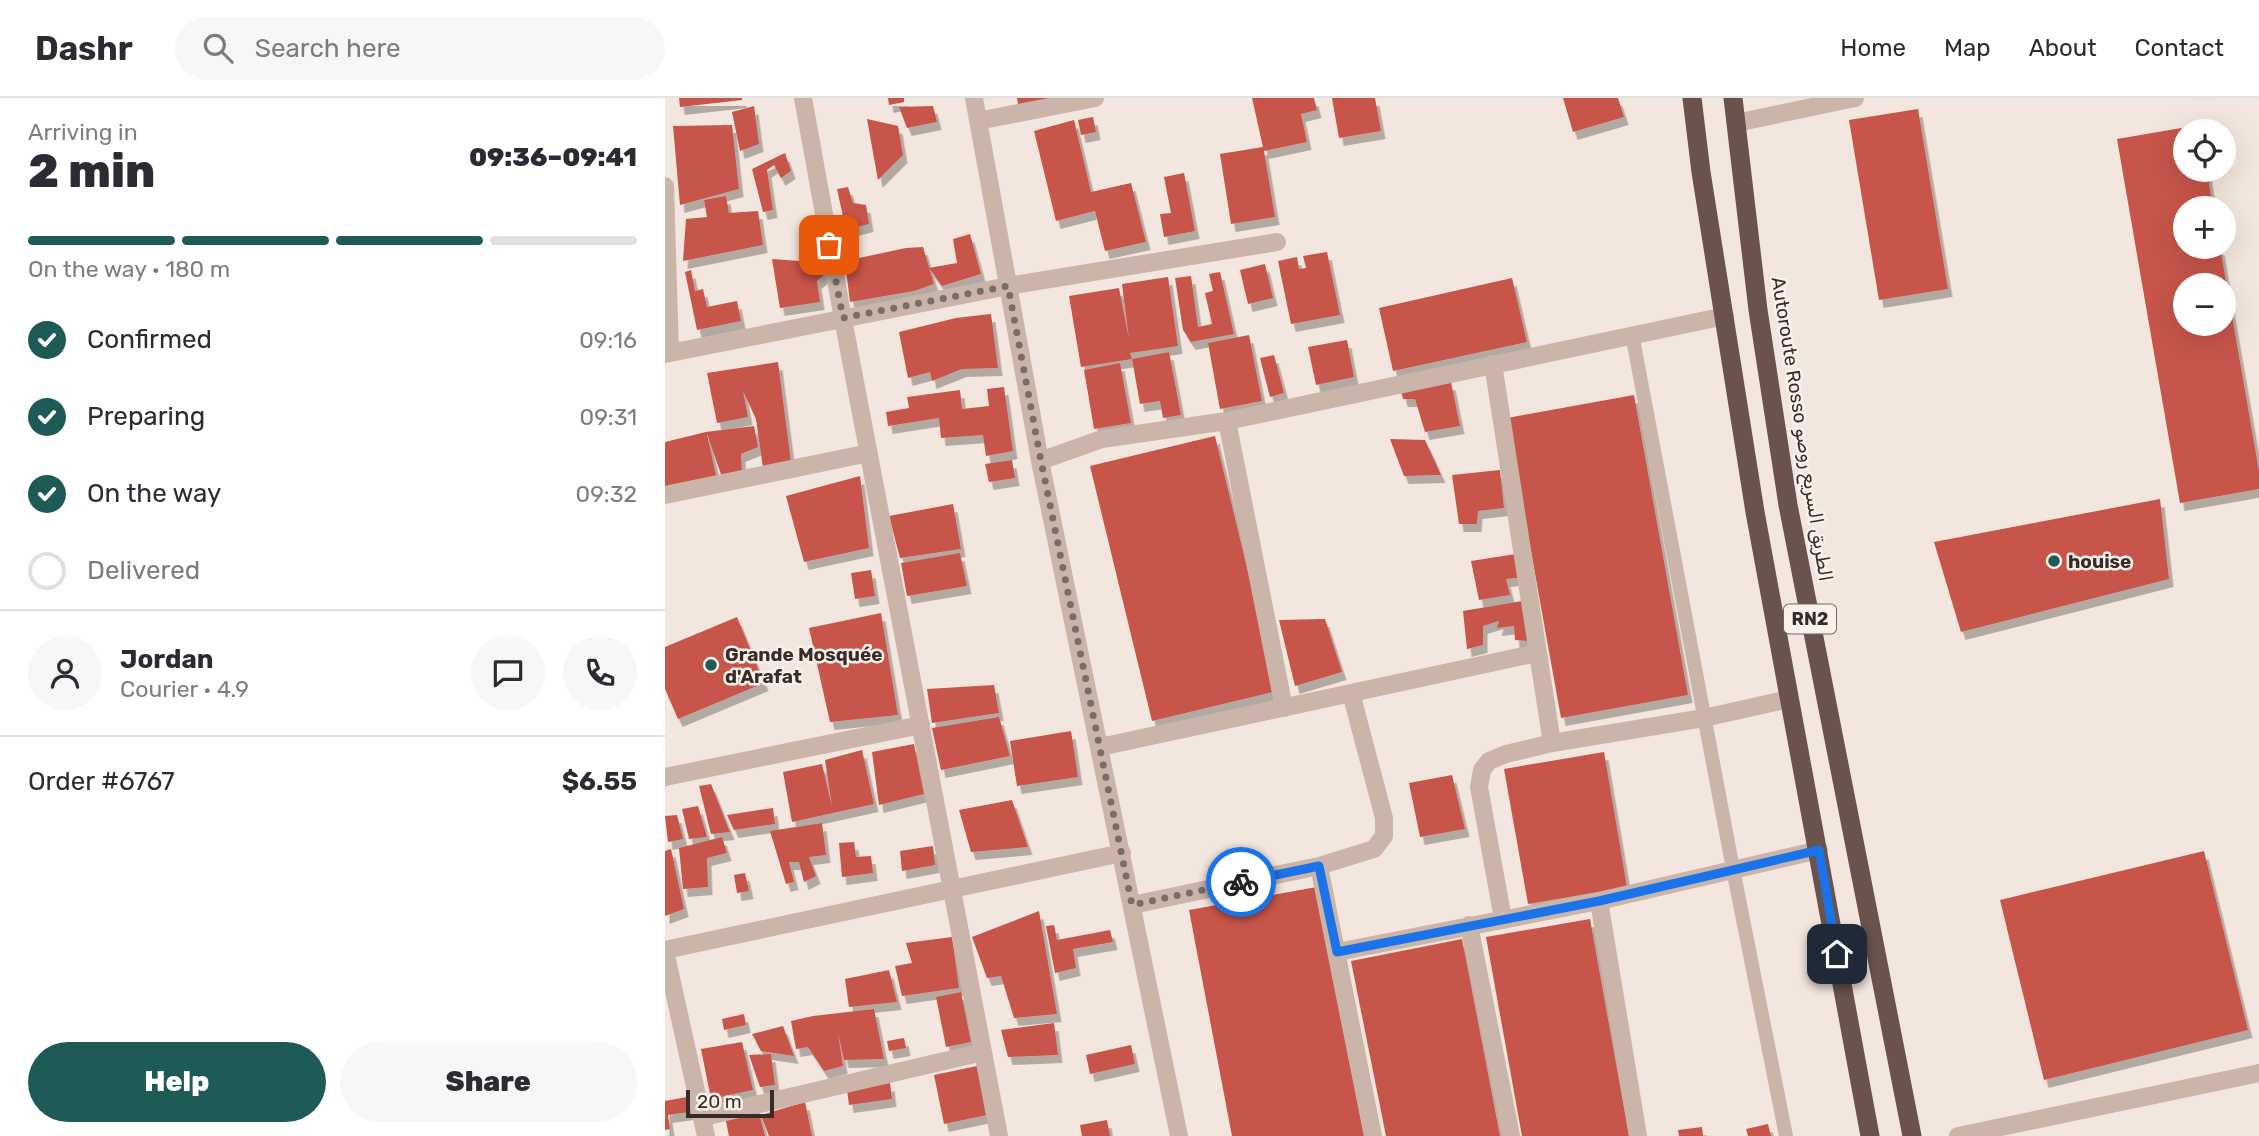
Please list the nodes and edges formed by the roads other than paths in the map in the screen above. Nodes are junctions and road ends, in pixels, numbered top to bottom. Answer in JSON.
{"nodes":[{"id":1,"x":803,"y":98,"type":"edge"},
{"id":2,"x":974,"y":98,"type":"edge"},
{"id":3,"x":1095,"y":98,"type":"edge"},
{"id":4,"x":1692,"y":98,"type":"edge"},
{"id":5,"x":1733,"y":98,"type":"edge"},
{"id":6,"x":1855,"y":98,"type":"edge"},
{"id":7,"x":978,"y":121,"type":"junction"},
{"id":8,"x":1736,"y":123,"type":"junction"},
{"id":9,"x":665,"y":186,"type":"edge"},
{"id":10,"x":1277,"y":242,"type":"dead end"},
{"id":11,"x":1008,"y":286,"type":"junction"},
{"id":12,"x":1725,"y":316,"type":"junction"},
{"id":13,"x":843,"y":318,"type":"junction"},
{"id":14,"x":1632,"y":334,"type":"junction"},
{"id":15,"x":667,"y":353,"type":"edge"},
{"id":16,"x":1493,"y":364,"type":"junction"},
{"id":17,"x":1227,"y":421,"type":"junction"},
{"id":18,"x":869,"y":453,"type":"junction"},
{"id":19,"x":1041,"y":461,"type":"junction"},
{"id":20,"x":665,"y":495,"type":"edge"},
{"id":21,"x":1537,"y":653,"type":"junction"},
{"id":22,"x":1351,"y":693,"type":"junction"},
{"id":23,"x":1789,"y":699,"type":"junction"},
{"id":24,"x":1285,"y":708,"type":"junction"},
{"id":25,"x":1704,"y":718,"type":"junction"},
{"id":26,"x":921,"y":725,"type":"junction"},
{"id":27,"x":1552,"y":743,"type":"junction"},
{"id":28,"x":1100,"y":747,"type":"junction"},
{"id":29,"x":665,"y":777,"type":"edge"},
{"id":30,"x":1819,"y":850,"type":"junction"},
{"id":31,"x":1122,"y":853,"type":"junction"},
{"id":32,"x":1319,"y":866,"type":"junction"},
{"id":33,"x":1733,"y":869,"type":"junction"},
{"id":34,"x":952,"y":888,"type":"junction"},
{"id":35,"x":1599,"y":901,"type":"junction"},
{"id":36,"x":1132,"y":905,"type":"junction"},
{"id":37,"x":1503,"y":919,"type":"junction"},
{"id":38,"x":1469,"y":925,"type":"junction"},
{"id":39,"x":665,"y":951,"type":"edge"},
{"id":40,"x":1337,"y":952,"type":"junction"},
{"id":41,"x":983,"y":1052,"type":"junction"},
{"id":42,"x":2259,"y":1073,"type":"edge"},
{"id":43,"x":703,"y":1117,"type":"junction"},
{"id":44,"x":706,"y":1136,"type":"edge"},
{"id":45,"x":999,"y":1136,"type":"edge"},
{"id":46,"x":1179,"y":1136,"type":"edge"},
{"id":47,"x":1373,"y":1136,"type":"edge"},
{"id":48,"x":1511,"y":1136,"type":"edge"},
{"id":49,"x":1638,"y":1136,"type":"edge"},
{"id":50,"x":1786,"y":1136,"type":"edge"},
{"id":51,"x":1870,"y":1136,"type":"edge"},
{"id":52,"x":1912,"y":1136,"type":"edge"},
{"id":53,"x":1958,"y":1136,"type":"edge"}],
"edges":[{"from":1,"to":13,"type":"street"},
{"from":2,"to":7,"type":"street"},
{"from":3,"to":7,"type":"street"},
{"from":4,"to":12,"type":"highway","number":"RN2"},
{"from":5,"to":8,"type":"highway","name":"Autoroute Rosso الطريق السريع روصو","number":"RN2"},
{"from":6,"to":8,"type":"street"},
{"from":7,"to":11,"type":"street"},
{"from":8,"to":52,"type":"highway","name":"Autoroute Rosso الطريق السريع روصو","number":"RN2"},
{"from":9,"to":15,"type":"street"},
{"from":10,"to":11,"type":"street"},
{"from":11,"to":13,"type":"street"},
{"from":11,"to":19,"type":"street"},
{"from":12,"to":14,"type":"street"},
{"from":12,"to":23,"type":"highway","number":"RN2"},
{"from":13,"to":15,"type":"street"},
{"from":13,"to":18,"type":"street"},
{"from":14,"to":16,"type":"street"},
{"from":14,"to":25,"type":"lane"},
{"from":16,"to":17,"type":"street"},
{"from":16,"to":21,"type":"street"},
{"from":17,"to":19,"type":"street"},
{"from":17,"to":24,"type":"street"},
{"from":18,"to":20,"type":"street"},
{"from":18,"to":26,"type":"street"},
{"from":19,"to":28,"type":"street"},
{"from":21,"to":22,"type":"street"},
{"from":21,"to":27,"type":"street"},
{"from":22,"to":24,"type":"street"},
{"from":22,"to":32,"type":"street"},
{"from":23,"to":25,"type":"street"},
{"from":23,"to":30,"type":"highway","number":"RN2"},
{"from":24,"to":28,"type":"street"},
{"from":25,"to":27,"type":"street"},
{"from":25,"to":33,"type":"lane"},
{"from":26,"to":29,"type":"street"},
{"from":26,"to":34,"type":"street"},
{"from":27,"to":37,"type":"street"},
{"from":28,"to":31,"type":"street"},
{"from":30,"to":33,"type":"street"},
{"from":30,"to":51,"type":"highway","number":"RN2"},
{"from":31,"to":34,"type":"street"},
{"from":31,"to":36,"type":"street"},
{"from":32,"to":36,"type":"street"},
{"from":32,"to":40,"type":"street"},
{"from":33,"to":35,"type":"street"},
{"from":33,"to":50,"type":"lane"},
{"from":34,"to":39,"type":"street"},
{"from":34,"to":41,"type":"street"},
{"from":35,"to":37,"type":"street"},
{"from":35,"to":49,"type":"street"},
{"from":36,"to":46,"type":"street"},
{"from":37,"to":38,"type":"street"},
{"from":38,"to":40,"type":"street"},
{"from":38,"to":48,"type":"street"},
{"from":39,"to":43,"type":"street"},
{"from":40,"to":47,"type":"street"},
{"from":41,"to":43,"type":"street"},
{"from":41,"to":45,"type":"street"},
{"from":42,"to":53,"type":"street"},
{"from":43,"to":44,"type":"street"}]}
